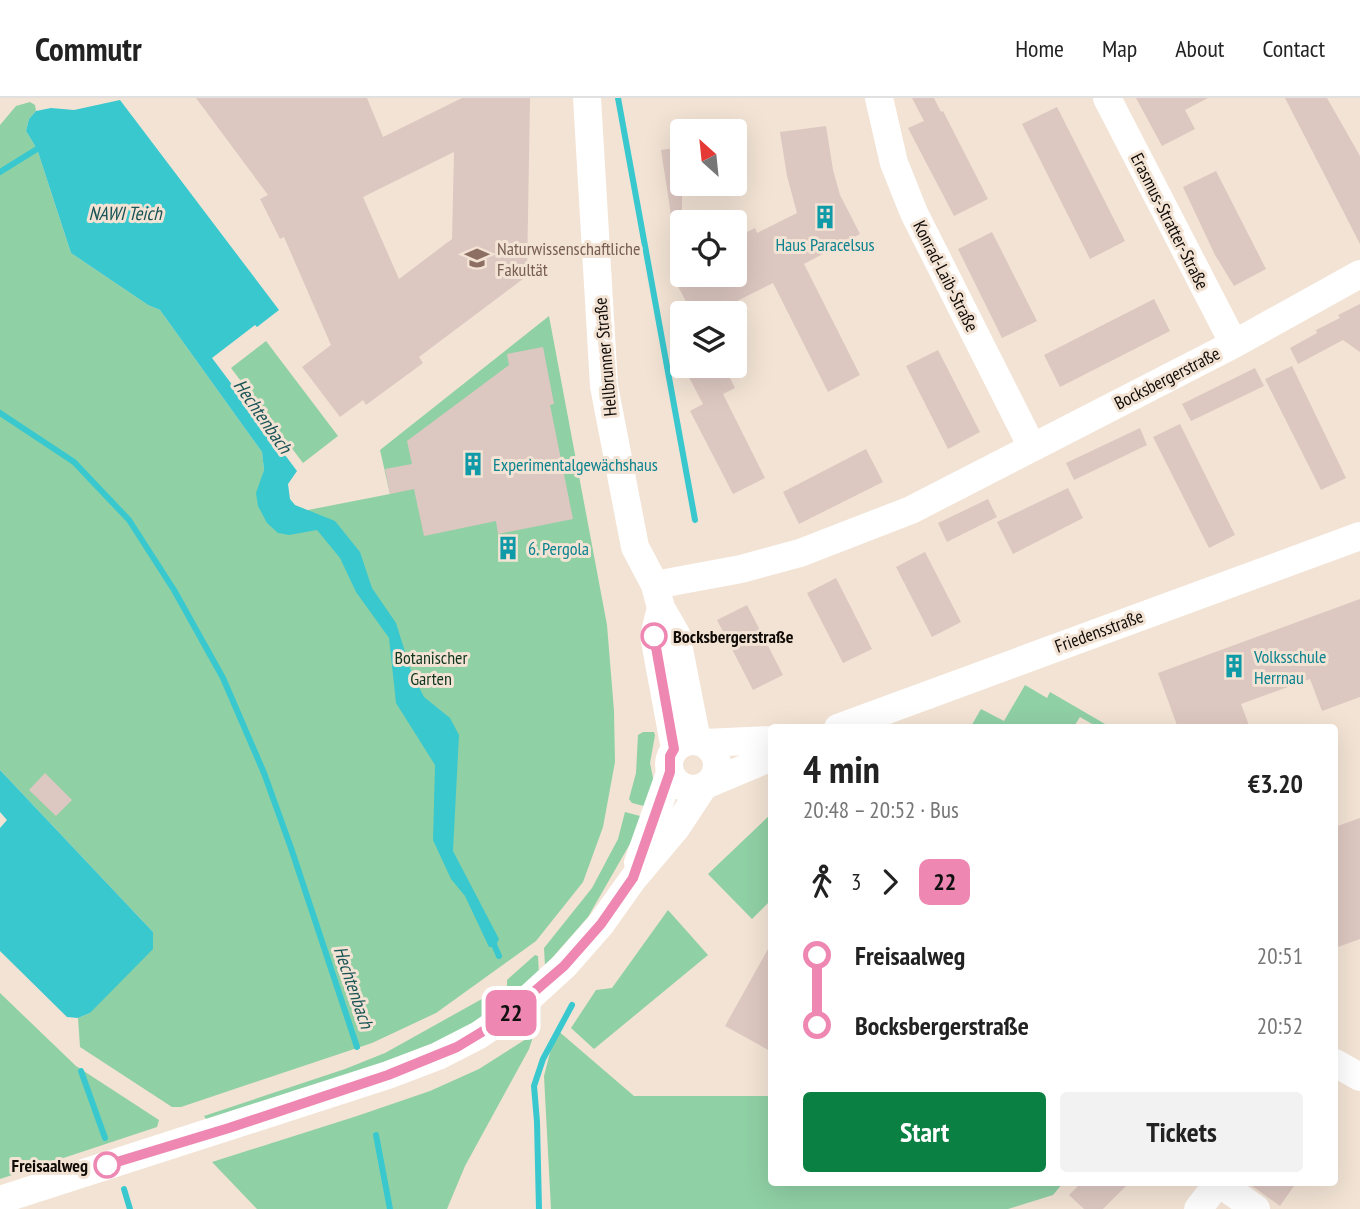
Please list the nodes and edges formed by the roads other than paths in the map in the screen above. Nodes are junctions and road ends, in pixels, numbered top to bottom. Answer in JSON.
{"nodes":[{"id":1,"x":587,"y":98,"type":"edge"},
{"id":2,"x":879,"y":98,"type":"edge"},
{"id":3,"x":1107,"y":98,"type":"edge"},
{"id":4,"x":1360,"y":274,"type":"edge"},
{"id":5,"x":1234,"y":344,"type":"junction"},
{"id":6,"x":1032,"y":447,"type":"junction"},
{"id":7,"x":1360,"y":536,"type":"edge"},
{"id":8,"x":658,"y":596,"type":"junction"},
{"id":9,"x":872,"y":722,"type":"edge"},
{"id":10,"x":768,"y":741,"type":"edge"},
{"id":11,"x":686,"y":751,"type":"junction"},
{"id":12,"x":768,"y":759,"type":"edge"},
{"id":13,"x":706,"y":785,"type":"junction"},
{"id":14,"x":633,"y":878,"type":"junction"},
{"id":15,"x":1338,"y":1065,"type":"edge"},
{"id":16,"x":1360,"y":1077,"type":"edge"},
{"id":17,"x":1216,"y":1186,"type":"edge"},
{"id":18,"x":1222,"y":1186,"type":"edge"},
{"id":19,"x":0,"y":1200,"type":"edge"},
{"id":20,"x":1198,"y":1209,"type":"edge"},
{"id":21,"x":1256,"y":1209,"type":"edge"}],
"edges":[{"from":1,"to":8,"type":"street","name":"Hellbrunner Straße"},
{"from":2,"to":6,"type":"street","name":"Konrad-Laib-Straße"},
{"from":3,"to":5,"type":"street","name":"Erasmus-Stratter-Straße"},
{"from":4,"to":5,"type":"street","name":"Bocksbergerstraße"},
{"from":5,"to":6,"type":"street","name":"Bocksbergerstraße"},
{"from":6,"to":8,"type":"street","name":"Bocksbergerstraße"},
{"from":7,"to":9,"type":"street","name":"Friedensstraße"},
{"from":8,"to":11,"type":"street"},
{"from":10,"to":11,"type":"street"},
{"from":11,"to":13,"type":"street"},
{"from":11,"to":13,"type":"street"},
{"from":11,"to":14,"type":"street"},
{"from":12,"to":13,"type":"street"},
{"from":13,"to":14,"type":"street"},
{"from":14,"to":19,"type":"street"},
{"from":15,"to":16,"type":"street"},
{"from":17,"to":20,"type":"street"},
{"from":18,"to":21,"type":"street"}]}
